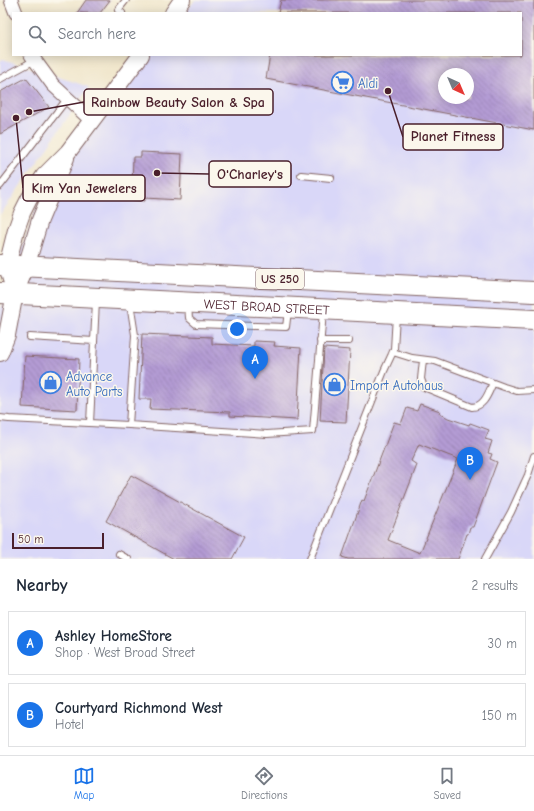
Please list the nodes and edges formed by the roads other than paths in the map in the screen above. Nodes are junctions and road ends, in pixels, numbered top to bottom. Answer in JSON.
{"nodes":[{"id":1,"x":11,"y":0,"type":"edge"},
{"id":2,"x":126,"y":0,"type":"edge"},
{"id":3,"x":182,"y":0,"type":"edge"},
{"id":4,"x":16,"y":12,"type":"edge"},
{"id":5,"x":121,"y":12,"type":"edge"},
{"id":6,"x":174,"y":12,"type":"edge"},
{"id":7,"x":140,"y":56,"type":"edge"},
{"id":8,"x":33,"y":57,"type":"edge"},
{"id":9,"x":0,"y":79,"type":"edge"},
{"id":10,"x":68,"y":99,"type":"junction"},
{"id":11,"x":92,"y":121,"type":"junction"},
{"id":12,"x":301,"y":175,"type":"dead end"},
{"id":13,"x":331,"y":178,"type":"dead end"},
{"id":14,"x":0,"y":186,"type":"edge"},
{"id":15,"x":11,"y":266,"type":"edge"},
{"id":16,"x":534,"y":292,"type":"edge"},
{"id":17,"x":8,"y":293,"type":"edge"},
{"id":18,"x":96,"y":298,"type":"junction"},
{"id":19,"x":129,"y":300,"type":"junction"},
{"id":20,"x":323,"y":309,"type":"junction"},
{"id":21,"x":396,"y":313,"type":"junction"},
{"id":22,"x":534,"y":320,"type":"edge"},
{"id":23,"x":30,"y":337,"type":"dead end"},
{"id":24,"x":350,"y":340,"type":"dead end"},
{"id":25,"x":94,"y":341,"type":"junction"},
{"id":26,"x":320,"y":341,"type":"junction"},
{"id":27,"x":393,"y":352,"type":"junction"},
{"id":28,"x":0,"y":353,"type":"edge"},
{"id":29,"x":423,"y":360,"type":"junction"},
{"id":30,"x":493,"y":383,"type":"junction"},
{"id":31,"x":534,"y":390,"type":"edge"},
{"id":32,"x":0,"y":418,"type":"edge"},
{"id":33,"x":90,"y":423,"type":"junction"},
{"id":34,"x":129,"y":425,"type":"junction"},
{"id":35,"x":534,"y":456,"type":"edge"},
{"id":36,"x":119,"y":554,"type":"dead end"},
{"id":37,"x":128,"y":559,"type":"edge"},
{"id":38,"x":310,"y":559,"type":"edge"},
{"id":39,"x":485,"y":559,"type":"edge"}],
"edges":[{"from":1,"to":4,"type":"street"},
{"from":2,"to":5,"type":"lane"},
{"from":3,"to":6,"type":"street"},
{"from":7,"to":11,"type":"street"},
{"from":8,"to":9,"type":"lane"},
{"from":8,"to":10,"type":"street"},
{"from":10,"to":11,"type":"street"},
{"from":10,"to":14,"type":"lane"},
{"from":11,"to":15,"type":"street"},
{"from":12,"to":13,"type":"lane"},
{"from":15,"to":16,"type":"main road","name":"WEST BROAD STREET","number":"US 250"},
{"from":15,"to":17,"type":"street"},
{"from":17,"to":18,"type":"main road","name":"WEST BROAD STREET","number":"US 250"},
{"from":17,"to":28,"type":"street"},
{"from":18,"to":19,"type":"main road","name":"WEST BROAD STREET","number":"US 250"},
{"from":18,"to":25,"type":"lane"},
{"from":19,"to":20,"type":"main road","name":"WEST BROAD STREET","number":"US 250"},
{"from":19,"to":34,"type":"lane"},
{"from":20,"to":21,"type":"main road","name":"WEST BROAD STREET","number":"US 250"},
{"from":20,"to":26,"type":"lane"},
{"from":21,"to":22,"type":"main road","name":"WEST BROAD STREET","number":"US 250"},
{"from":21,"to":27,"type":"lane"},
{"from":23,"to":25,"type":"lane"},
{"from":24,"to":26,"type":"lane"},
{"from":25,"to":33,"type":"lane"},
{"from":26,"to":34,"type":"lane"},
{"from":27,"to":29,"type":"lane"},
{"from":27,"to":38,"type":"lane"},
{"from":29,"to":30,"type":"lane"},
{"from":29,"to":30,"type":"lane"},
{"from":30,"to":31,"type":"lane"},
{"from":32,"to":33,"type":"lane"},
{"from":33,"to":34,"type":"lane"},
{"from":35,"to":39,"type":"lane"},
{"from":36,"to":37,"type":"lane"}]}
